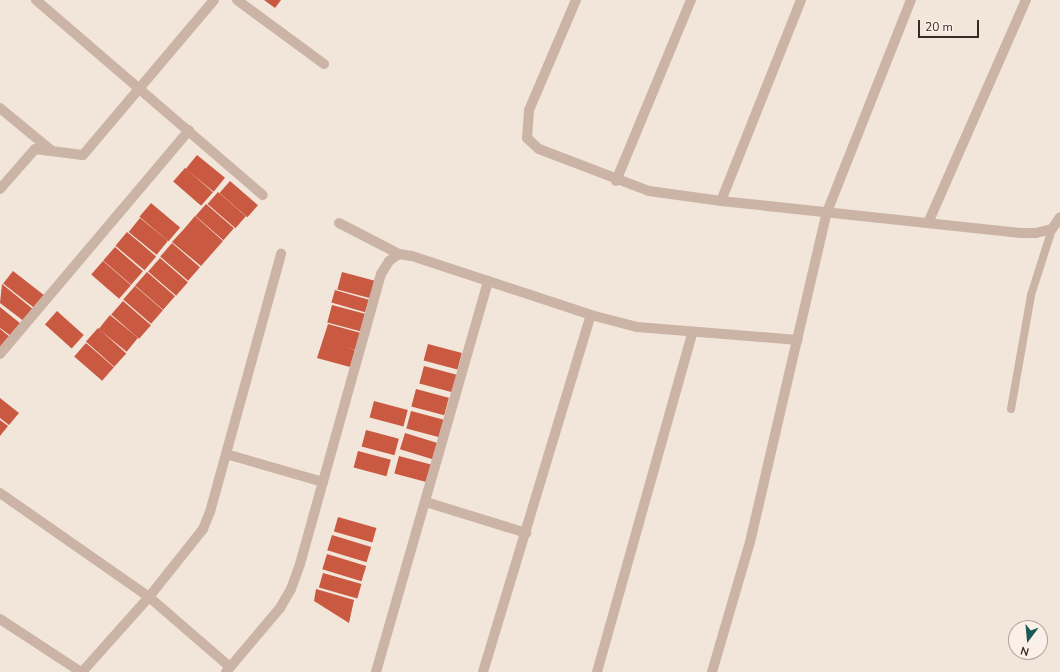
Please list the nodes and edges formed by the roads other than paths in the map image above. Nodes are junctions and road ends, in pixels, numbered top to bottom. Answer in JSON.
{"nodes":[{"id":1,"x":36,"y":0,"type":"edge"},
{"id":2,"x":214,"y":0,"type":"edge"},
{"id":3,"x":237,"y":0,"type":"edge"},
{"id":4,"x":576,"y":0,"type":"edge"},
{"id":5,"x":691,"y":0,"type":"edge"},
{"id":6,"x":801,"y":0,"type":"edge"},
{"id":7,"x":911,"y":0,"type":"edge"},
{"id":8,"x":1026,"y":0,"type":"edge"},
{"id":9,"x":324,"y":64,"type":"dead end"},
{"id":10,"x":140,"y":87,"type":"junction"},
{"id":11,"x":0,"y":108,"type":"edge"},
{"id":12,"x":189,"y":130,"type":"junction"},
{"id":13,"x":52,"y":151,"type":"junction"},
{"id":14,"x":616,"y":181,"type":"junction"},
{"id":15,"x":0,"y":189,"type":"edge"},
{"id":16,"x":263,"y":195,"type":"dead end"},
{"id":17,"x":721,"y":201,"type":"junction"},
{"id":18,"x":827,"y":212,"type":"junction"},
{"id":19,"x":1060,"y":217,"type":"edge"},
{"id":20,"x":339,"y":223,"type":"dead end"},
{"id":21,"x":928,"y":223,"type":"junction"},
{"id":22,"x":1052,"y":229,"type":"junction"},
{"id":23,"x":281,"y":254,"type":"dead end"},
{"id":24,"x":399,"y":254,"type":"junction"},
{"id":25,"x":488,"y":281,"type":"junction"},
{"id":26,"x":591,"y":315,"type":"junction"},
{"id":27,"x":692,"y":333,"type":"junction"},
{"id":28,"x":797,"y":340,"type":"junction"},
{"id":29,"x":0,"y":354,"type":"edge"},
{"id":30,"x":1011,"y":409,"type":"dead end"},
{"id":31,"x":226,"y":454,"type":"junction"},
{"id":32,"x":323,"y":482,"type":"junction"},
{"id":33,"x":0,"y":493,"type":"edge"},
{"id":34,"x":426,"y":502,"type":"junction"},
{"id":35,"x":526,"y":533,"type":"junction"},
{"id":36,"x":149,"y":597,"type":"junction"},
{"id":37,"x":0,"y":619,"type":"edge"},
{"id":38,"x":228,"y":670,"type":"edge"},
{"id":39,"x":81,"y":672,"type":"edge"},
{"id":40,"x":376,"y":672,"type":"edge"},
{"id":41,"x":483,"y":672,"type":"edge"},
{"id":42,"x":597,"y":672,"type":"edge"},
{"id":43,"x":712,"y":672,"type":"edge"}],
"edges":[{"from":1,"to":10,"type":"street"},
{"from":2,"to":10,"type":"street"},
{"from":3,"to":9,"type":"street"},
{"from":4,"to":14,"type":"street"},
{"from":5,"to":14,"type":"street"},
{"from":6,"to":17,"type":"street"},
{"from":7,"to":18,"type":"street"},
{"from":8,"to":21,"type":"street"},
{"from":10,"to":12,"type":"street"},
{"from":10,"to":13,"type":"street"},
{"from":11,"to":13,"type":"street"},
{"from":12,"to":16,"type":"street"},
{"from":12,"to":29,"type":"street"},
{"from":13,"to":15,"type":"street"},
{"from":14,"to":17,"type":"street"},
{"from":17,"to":18,"type":"street"},
{"from":18,"to":21,"type":"street"},
{"from":18,"to":28,"type":"street"},
{"from":19,"to":22,"type":"street"},
{"from":20,"to":24,"type":"street"},
{"from":21,"to":22,"type":"street"},
{"from":22,"to":30,"type":"lane"},
{"from":23,"to":31,"type":"street"},
{"from":24,"to":25,"type":"street"},
{"from":24,"to":32,"type":"street"},
{"from":25,"to":26,"type":"street"},
{"from":25,"to":34,"type":"street"},
{"from":26,"to":27,"type":"street"},
{"from":26,"to":35,"type":"street"},
{"from":27,"to":28,"type":"street"},
{"from":27,"to":42,"type":"street"},
{"from":28,"to":43,"type":"street"},
{"from":31,"to":32,"type":"street"},
{"from":31,"to":36,"type":"street"},
{"from":32,"to":38,"type":"street"},
{"from":33,"to":36,"type":"street"},
{"from":34,"to":35,"type":"street"},
{"from":34,"to":40,"type":"street"},
{"from":35,"to":41,"type":"street"},
{"from":36,"to":38,"type":"street"},
{"from":36,"to":39,"type":"street"},
{"from":37,"to":39,"type":"street"}]}
